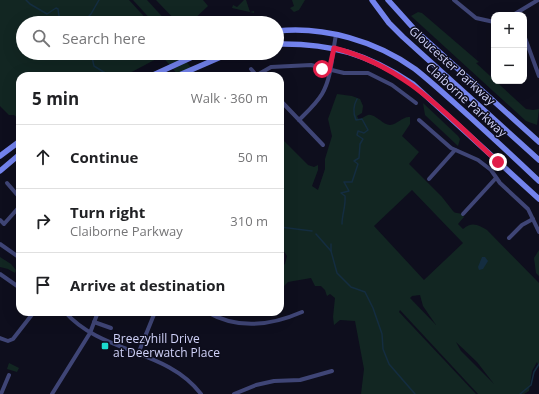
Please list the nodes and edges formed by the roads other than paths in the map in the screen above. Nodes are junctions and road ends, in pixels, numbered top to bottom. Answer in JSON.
{"nodes":[{"id":1,"x":372,"y":0,"type":"edge"},
{"id":2,"x":388,"y":0,"type":"edge"},
{"id":3,"x":454,"y":0,"type":"edge"},
{"id":4,"x":538,"y":0,"type":"edge"},
{"id":5,"x":518,"y":12,"type":"edge"},
{"id":6,"x":491,"y":21,"type":"edge"},
{"id":7,"x":284,"y":31,"type":"edge"},
{"id":8,"x":336,"y":34,"type":"junction"},
{"id":9,"x":527,"y":43,"type":"edge"},
{"id":10,"x":284,"y":44,"type":"edge"},
{"id":11,"x":334,"y":48,"type":"junction"},
{"id":12,"x":186,"y":60,"type":"edge"},
{"id":13,"x":214,"y":60,"type":"edge"},
{"id":14,"x":251,"y":69,"type":"dead end"},
{"id":15,"x":329,"y":71,"type":"junction"},
{"id":16,"x":160,"y":72,"type":"edge"},
{"id":17,"x":186,"y":72,"type":"edge"},
{"id":18,"x":254,"y":72,"type":"edge"},
{"id":19,"x":262,"y":72,"type":"edge"},
{"id":20,"x":539,"y":76,"type":"edge"},
{"id":21,"x":416,"y":103,"type":"dead end"},
{"id":22,"x":284,"y":104,"type":"edge"},
{"id":23,"x":299,"y":120,"type":"junction"},
{"id":24,"x":419,"y":120,"type":"dead end"},
{"id":25,"x":539,"y":142,"type":"edge"},
{"id":26,"x":16,"y":144,"type":"edge"},
{"id":27,"x":323,"y":145,"type":"dead end"},
{"id":28,"x":455,"y":150,"type":"junction"},
{"id":29,"x":0,"y":156,"type":"edge"},
{"id":30,"x":16,"y":157,"type":"edge"},
{"id":31,"x":539,"y":160,"type":"edge"},
{"id":32,"x":0,"y":171,"type":"edge"},
{"id":33,"x":496,"y":178,"type":"junction"},
{"id":34,"x":429,"y":179,"type":"dead end"},
{"id":35,"x":539,"y":181,"type":"edge"},
{"id":36,"x":7,"y":183,"type":"dead end"},
{"id":37,"x":16,"y":193,"type":"edge"},
{"id":38,"x":539,"y":199,"type":"edge"},
{"id":39,"x":16,"y":210,"type":"edge"},
{"id":40,"x":463,"y":214,"type":"dead end"},
{"id":41,"x":533,"y":219,"type":"junction"},
{"id":42,"x":0,"y":220,"type":"edge"},
{"id":43,"x":539,"y":232,"type":"edge"},
{"id":44,"x":509,"y":238,"type":"dead end"},
{"id":45,"x":0,"y":244,"type":"edge"},
{"id":46,"x":16,"y":255,"type":"edge"},
{"id":47,"x":0,"y":274,"type":"edge"},
{"id":48,"x":16,"y":285,"type":"edge"},
{"id":49,"x":302,"y":312,"type":"dead end"},
{"id":50,"x":31,"y":316,"type":"edge"},
{"id":51,"x":70,"y":316,"type":"edge"},
{"id":52,"x":96,"y":316,"type":"edge"},
{"id":53,"x":153,"y":316,"type":"edge"},
{"id":54,"x":217,"y":316,"type":"edge"},
{"id":55,"x":94,"y":322,"type":"junction"},
{"id":56,"x":110,"y":328,"type":"dead end"},
{"id":57,"x":90,"y":333,"type":"junction"},
{"id":58,"x":0,"y":338,"type":"edge"},
{"id":59,"x":138,"y":354,"type":"junction"},
{"id":60,"x":332,"y":371,"type":"dead end"},
{"id":61,"x":10,"y":375,"type":"dead end"},
{"id":62,"x":1,"y":394,"type":"edge"},
{"id":63,"x":52,"y":394,"type":"edge"},
{"id":64,"x":201,"y":394,"type":"edge"},
{"id":65,"x":234,"y":394,"type":"edge"}],
"edges":[{"from":1,"to":31,"type":"main road","name":"Gloucester Parkway"},
{"from":2,"to":25,"type":"main road","name":"Gloucester Parkway"},
{"from":3,"to":6,"type":"street"},
{"from":4,"to":5,"type":"street"},
{"from":7,"to":8,"type":"main road","name":"Claiborne Parkway"},
{"from":8,"to":11,"type":"street"},
{"from":8,"to":35,"type":"main road","name":"Claiborne Parkway"},
{"from":9,"to":20,"type":"street"},
{"from":10,"to":11,"type":"main road","name":"Claiborne Parkway"},
{"from":11,"to":15,"type":"street"},
{"from":11,"to":38,"type":"main road","name":"Claiborne Parkway"},
{"from":12,"to":16,"type":"main road"},
{"from":13,"to":17,"type":"main road"},
{"from":14,"to":18,"type":"street"},
{"from":15,"to":19,"type":"street"},
{"from":15,"to":21,"type":"street"},
{"from":15,"to":23,"type":"street"},
{"from":22,"to":23,"type":"street"},
{"from":23,"to":27,"type":"street"},
{"from":24,"to":28,"type":"street"},
{"from":26,"to":29,"type":"main road"},
{"from":28,"to":33,"type":"street"},
{"from":28,"to":34,"type":"street"},
{"from":30,"to":32,"type":"main road"},
{"from":33,"to":40,"type":"street"},
{"from":33,"to":41,"type":"street"},
{"from":36,"to":37,"type":"street"},
{"from":39,"to":42,"type":"street"},
{"from":41,"to":43,"type":"street"},
{"from":41,"to":44,"type":"street"},
{"from":45,"to":46,"type":"street"},
{"from":47,"to":48,"type":"street"},
{"from":49,"to":54,"type":"street"},
{"from":50,"to":58,"type":"street"},
{"from":51,"to":57,"type":"street"},
{"from":52,"to":55,"type":"street"},
{"from":53,"to":59,"type":"street"},
{"from":55,"to":56,"type":"street"},
{"from":55,"to":57,"type":"street"},
{"from":57,"to":59,"type":"street"},
{"from":57,"to":63,"type":"street"},
{"from":59,"to":64,"type":"street"},
{"from":60,"to":65,"type":"street"},
{"from":61,"to":62,"type":"street"}]}
